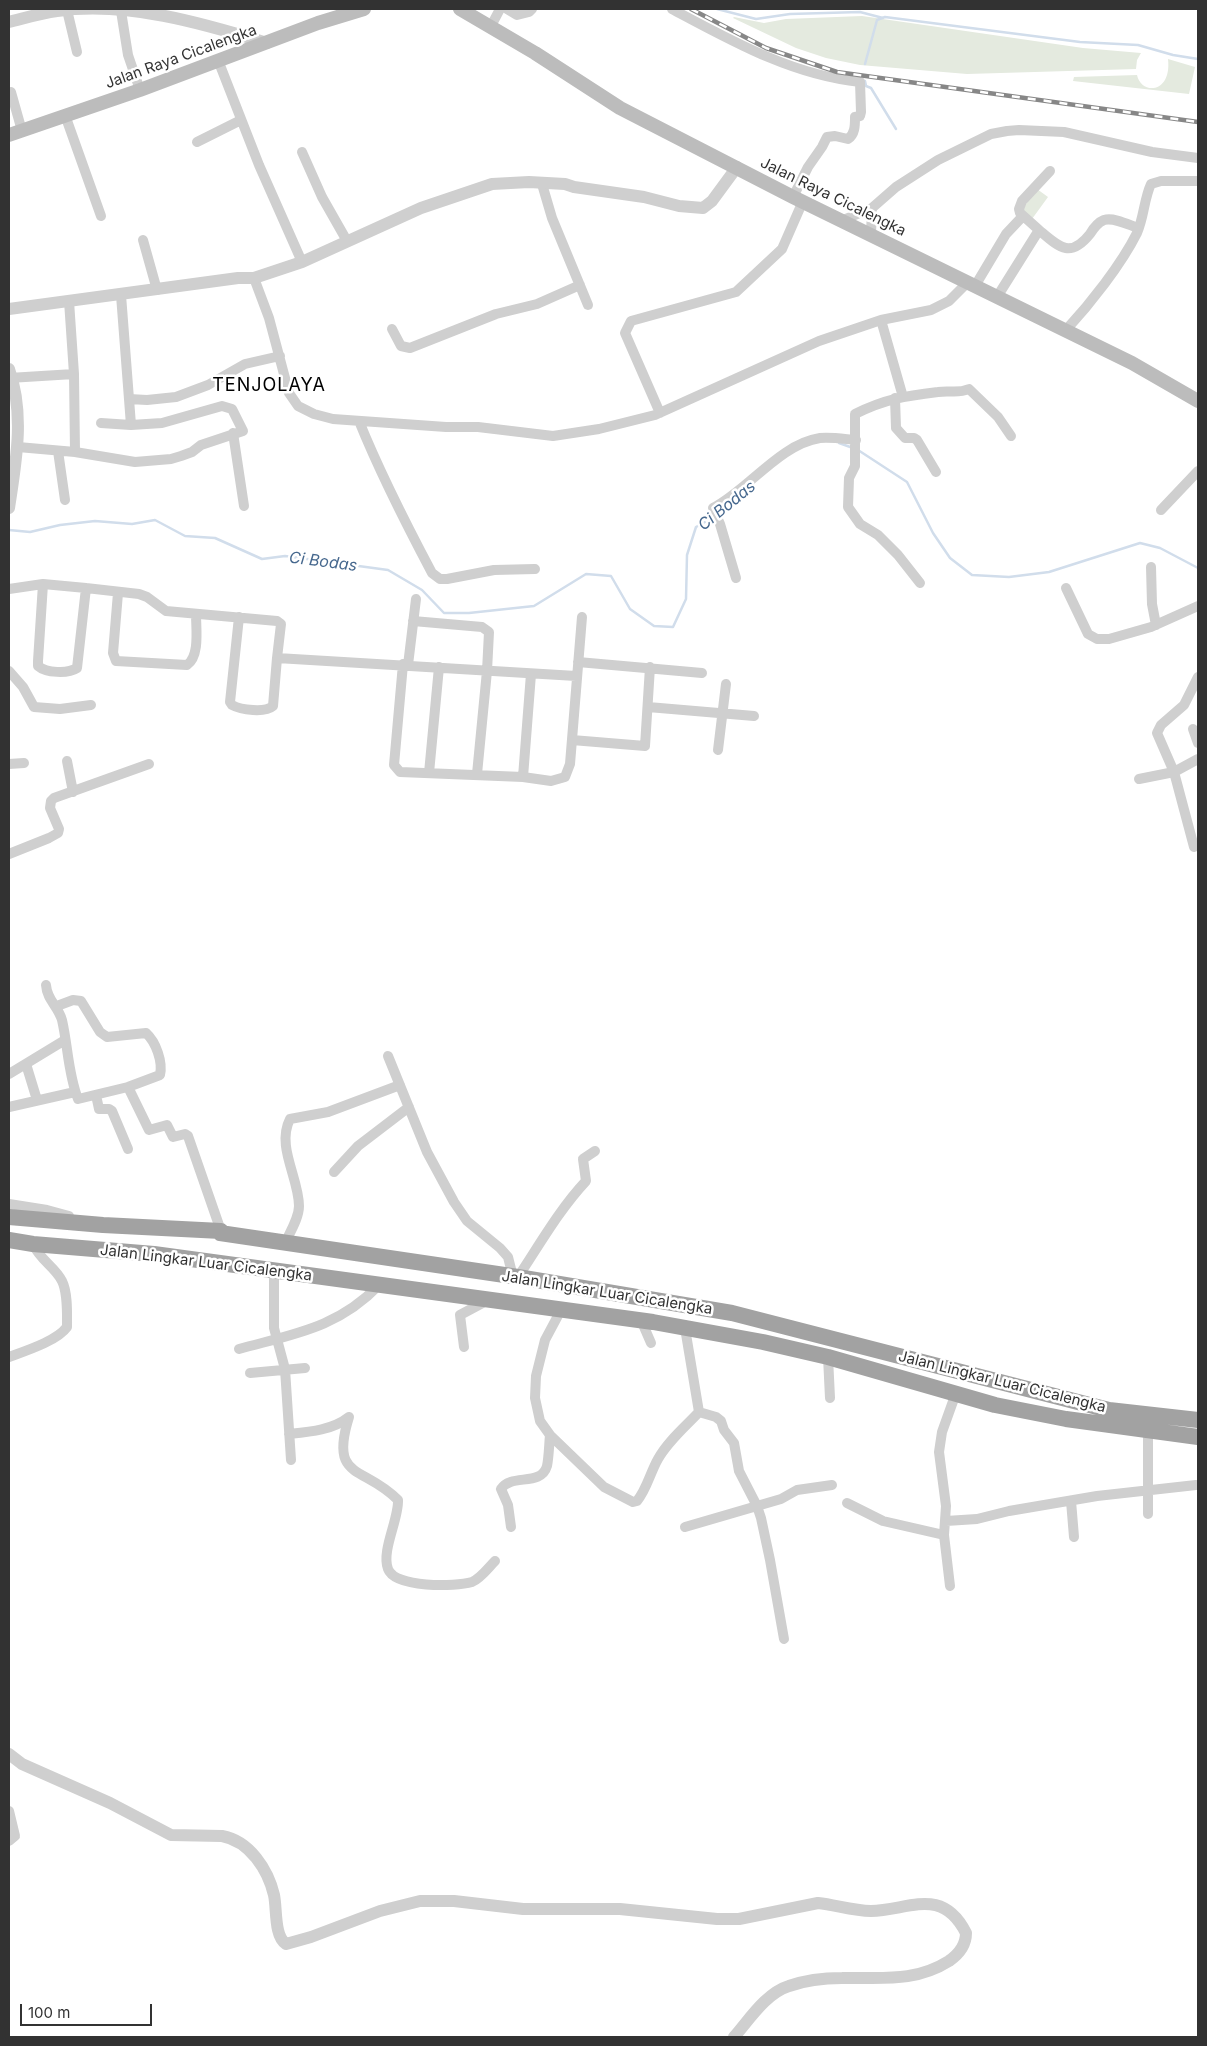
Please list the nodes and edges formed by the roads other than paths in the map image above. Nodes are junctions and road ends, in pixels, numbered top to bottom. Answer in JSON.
{"nodes":[{"id":1,"x":364,"y":9,"type":"edge"},
{"id":2,"x":460,"y":9,"type":"edge"},
{"id":3,"x":500,"y":9,"type":"edge"},
{"id":4,"x":507,"y":9,"type":"edge"},
{"id":5,"x":532,"y":9,"type":"edge"},
{"id":6,"x":672,"y":9,"type":"edge"},
{"id":7,"x":59,"y":10,"type":"edge"},
{"id":8,"x":121,"y":11,"type":"junction"},
{"id":9,"x":9,"y":22,"type":"edge"},
{"id":10,"x":491,"y":26,"type":"junction"},
{"id":11,"x":267,"y":43,"type":"junction"},
{"id":12,"x":77,"y":52,"type":"dead end"},
{"id":13,"x":218,"y":60,"type":"junction"},
{"id":14,"x":140,"y":90,"type":"junction"},
{"id":15,"x":11,"y":92,"type":"dead end"},
{"id":16,"x":65,"y":115,"type":"junction"},
{"id":17,"x":241,"y":120,"type":"junction"},
{"id":18,"x":15,"y":133,"type":"edge"},
{"id":19,"x":197,"y":142,"type":"dead end"},
{"id":20,"x":302,"y":152,"type":"dead end"},
{"id":21,"x":1198,"y":158,"type":"edge"},
{"id":22,"x":737,"y":167,"type":"junction"},
{"id":23,"x":1050,"y":171,"type":"dead end"},
{"id":24,"x":1198,"y":181,"type":"edge"},
{"id":25,"x":542,"y":184,"type":"junction"},
{"id":26,"x":798,"y":199,"type":"junction"},
{"id":27,"x":872,"y":208,"type":"junction"},
{"id":28,"x":101,"y":216,"type":"dead end"},
{"id":29,"x":1023,"y":216,"type":"junction"},
{"id":30,"x":843,"y":220,"type":"junction"},
{"id":31,"x":1138,"y":228,"type":"junction"},
{"id":32,"x":1039,"y":230,"type":"junction"},
{"id":33,"x":871,"y":234,"type":"junction"},
{"id":34,"x":143,"y":240,"type":"dead end"},
{"id":35,"x":347,"y":241,"type":"junction"},
{"id":36,"x":302,"y":262,"type":"junction"},
{"id":37,"x":254,"y":278,"type":"junction"},
{"id":38,"x":972,"y":284,"type":"junction"},
{"id":39,"x":580,"y":285,"type":"junction"},
{"id":40,"x":157,"y":290,"type":"junction"},
{"id":41,"x":121,"y":295,"type":"junction"},
{"id":42,"x":997,"y":297,"type":"junction"},
{"id":43,"x":69,"y":301,"type":"junction"},
{"id":44,"x":588,"y":305,"type":"dead end"},
{"id":45,"x":9,"y":310,"type":"edge"},
{"id":46,"x":881,"y":320,"type":"junction"},
{"id":47,"x":392,"y":329,"type":"dead end"},
{"id":48,"x":1066,"y":330,"type":"junction"},
{"id":49,"x":280,"y":356,"type":"junction"},
{"id":50,"x":74,"y":374,"type":"junction"},
{"id":51,"x":10,"y":375,"type":"edge"},
{"id":52,"x":899,"y":397,"type":"junction"},
{"id":53,"x":129,"y":399,"type":"junction"},
{"id":54,"x":1198,"y":401,"type":"edge"},
{"id":55,"x":660,"y":413,"type":"junction"},
{"id":56,"x":360,"y":421,"type":"junction"},
{"id":57,"x":100,"y":423,"type":"dead end"},
{"id":58,"x":131,"y":425,"type":"junction"},
{"id":59,"x":233,"y":433,"type":"junction"},
{"id":60,"x":1011,"y":436,"type":"dead end"},
{"id":61,"x":856,"y":441,"type":"junction"},
{"id":62,"x":18,"y":446,"type":"junction"},
{"id":63,"x":58,"y":451,"type":"junction"},
{"id":64,"x":75,"y":452,"type":"junction"},
{"id":65,"x":1198,"y":471,"type":"edge"},
{"id":66,"x":936,"y":472,"type":"dead end"},
{"id":67,"x":65,"y":500,"type":"dead end"},
{"id":68,"x":244,"y":506,"type":"dead end"},
{"id":69,"x":9,"y":508,"type":"edge"},
{"id":70,"x":1162,"y":510,"type":"dead end"},
{"id":71,"x":1151,"y":567,"type":"dead end"},
{"id":72,"x":535,"y":569,"type":"dead end"},
{"id":73,"x":736,"y":578,"type":"dead end"},
{"id":74,"x":920,"y":583,"type":"dead end"},
{"id":75,"x":43,"y":584,"type":"junction"},
{"id":76,"x":86,"y":588,"type":"junction"},
{"id":77,"x":1066,"y":588,"type":"dead end"},
{"id":78,"x":9,"y":589,"type":"edge"},
{"id":79,"x":118,"y":593,"type":"junction"},
{"id":80,"x":416,"y":599,"type":"dead end"},
{"id":81,"x":1198,"y":606,"type":"edge"},
{"id":82,"x":196,"y":614,"type":"junction"},
{"id":83,"x":238,"y":617,"type":"junction"},
{"id":84,"x":582,"y":617,"type":"dead end"},
{"id":85,"x":413,"y":621,"type":"junction"},
{"id":86,"x":1156,"y":625,"type":"junction"},
{"id":87,"x":277,"y":658,"type":"junction"},
{"id":88,"x":578,"y":662,"type":"junction"},
{"id":89,"x":406,"y":664,"type":"junction"},
{"id":90,"x":439,"y":667,"type":"junction"},
{"id":91,"x":650,"y":668,"type":"junction"},
{"id":92,"x":9,"y":671,"type":"edge"},
{"id":93,"x":488,"y":671,"type":"junction"},
{"id":94,"x":702,"y":673,"type":"dead end"},
{"id":95,"x":531,"y":674,"type":"junction"},
{"id":96,"x":576,"y":676,"type":"junction"},
{"id":97,"x":1198,"y":678,"type":"edge"},
{"id":98,"x":726,"y":684,"type":"dead end"},
{"id":99,"x":91,"y":706,"type":"dead end"},
{"id":100,"x":648,"y":707,"type":"junction"},
{"id":101,"x":722,"y":713,"type":"junction"},
{"id":102,"x":754,"y":716,"type":"dead end"},
{"id":103,"x":1193,"y":729,"type":"dead end"},
{"id":104,"x":572,"y":740,"type":"junction"},
{"id":105,"x":1198,"y":743,"type":"edge"},
{"id":106,"x":718,"y":750,"type":"dead end"},
{"id":107,"x":1198,"y":759,"type":"edge"},
{"id":108,"x":67,"y":761,"type":"dead end"},
{"id":109,"x":24,"y":763,"type":"dead end"},
{"id":110,"x":9,"y":764,"type":"edge"},
{"id":111,"x":149,"y":764,"type":"dead end"},
{"id":112,"x":1174,"y":772,"type":"junction"},
{"id":113,"x":429,"y":773,"type":"junction"},
{"id":114,"x":477,"y":774,"type":"junction"},
{"id":115,"x":523,"y":777,"type":"junction"},
{"id":116,"x":1138,"y":778,"type":"dead end"},
{"id":117,"x":73,"y":792,"type":"junction"},
{"id":118,"x":1194,"y":847,"type":"dead end"},
{"id":119,"x":9,"y":854,"type":"edge"},
{"id":120,"x":46,"y":985,"type":"dead end"},
{"id":121,"x":57,"y":1006,"type":"junction"},
{"id":122,"x":65,"y":1040,"type":"junction"},
{"id":123,"x":388,"y":1056,"type":"dead end"},
{"id":124,"x":26,"y":1064,"type":"junction"},
{"id":125,"x":9,"y":1074,"type":"edge"},
{"id":126,"x":400,"y":1085,"type":"junction"},
{"id":127,"x":128,"y":1087,"type":"junction"},
{"id":128,"x":75,"y":1092,"type":"junction"},
{"id":129,"x":96,"y":1095,"type":"junction"},
{"id":130,"x":37,"y":1100,"type":"junction"},
{"id":131,"x":9,"y":1107,"type":"edge"},
{"id":132,"x":409,"y":1107,"type":"junction"},
{"id":133,"x":128,"y":1149,"type":"dead end"},
{"id":134,"x":595,"y":1151,"type":"dead end"},
{"id":135,"x":334,"y":1172,"type":"dead end"},
{"id":136,"x":9,"y":1204,"type":"edge"},
{"id":137,"x":9,"y":1217,"type":"edge"},
{"id":138,"x":103,"y":1225,"type":"junction"},
{"id":139,"x":221,"y":1232,"type":"junction"},
{"id":140,"x":17,"y":1241,"type":"edge"},
{"id":141,"x":285,"y":1242,"type":"junction"},
{"id":142,"x":274,"y":1271,"type":"junction"},
{"id":143,"x":516,"y":1277,"type":"junction"},
{"id":144,"x":379,"y":1285,"type":"junction"},
{"id":145,"x":488,"y":1300,"type":"junction"},
{"id":146,"x":561,"y":1310,"type":"junction"},
{"id":147,"x":641,"y":1320,"type":"junction"},
{"id":148,"x":685,"y":1328,"type":"junction"},
{"id":149,"x":276,"y":1338,"type":"junction"},
{"id":150,"x":651,"y":1343,"type":"dead end"},
{"id":151,"x":464,"y":1347,"type":"dead end"},
{"id":152,"x":239,"y":1349,"type":"dead end"},
{"id":153,"x":828,"y":1357,"type":"junction"},
{"id":154,"x":9,"y":1358,"type":"edge"},
{"id":155,"x":305,"y":1368,"type":"dead end"},
{"id":156,"x":285,"y":1369,"type":"junction"},
{"id":157,"x":250,"y":1373,"type":"dead end"},
{"id":158,"x":956,"y":1393,"type":"junction"},
{"id":159,"x":830,"y":1398,"type":"dead end"},
{"id":160,"x":699,"y":1412,"type":"junction"},
{"id":161,"x":1198,"y":1420,"type":"edge"},
{"id":162,"x":1148,"y":1430,"type":"junction"},
{"id":163,"x":289,"y":1434,"type":"junction"},
{"id":164,"x":550,"y":1435,"type":"junction"},
{"id":165,"x":1198,"y":1437,"type":"edge"},
{"id":166,"x":291,"y":1460,"type":"dead end"},
{"id":167,"x":832,"y":1485,"type":"dead end"},
{"id":168,"x":1196,"y":1485,"type":"dead end"},
{"id":169,"x":1148,"y":1489,"type":"junction"},
{"id":170,"x":1071,"y":1501,"type":"junction"},
{"id":171,"x":847,"y":1503,"type":"dead end"},
{"id":172,"x":757,"y":1506,"type":"junction"},
{"id":173,"x":1148,"y":1514,"type":"dead end"},
{"id":174,"x":946,"y":1520,"type":"junction"},
{"id":175,"x":511,"y":1527,"type":"dead end"},
{"id":176,"x":685,"y":1527,"type":"dead end"},
{"id":177,"x":944,"y":1535,"type":"junction"},
{"id":178,"x":1074,"y":1537,"type":"dead end"},
{"id":179,"x":494,"y":1561,"type":"dead end"},
{"id":180,"x":950,"y":1586,"type":"dead end"},
{"id":181,"x":784,"y":1639,"type":"dead end"},
{"id":182,"x":9,"y":1754,"type":"edge"},
{"id":183,"x":9,"y":1811,"type":"edge"},
{"id":184,"x":9,"y":1841,"type":"edge"},
{"id":185,"x":734,"y":2037,"type":"edge"}],
"edges":[{"from":1,"to":11,"type":"main road","name":"Jalan Raya Cicalengka"},
{"from":2,"to":10,"type":"main road","name":"Jalan Raya Cicalengka"},
{"from":3,"to":10,"type":"street"},
{"from":4,"to":5,"type":"street"},
{"from":6,"to":26,"type":"street"},
{"from":7,"to":8,"type":"street"},
{"from":7,"to":9,"type":"street"},
{"from":7,"to":12,"type":"street"},
{"from":8,"to":11,"type":"street"},
{"from":8,"to":14,"type":"street"},
{"from":10,"to":22,"type":"main road","name":"Jalan Raya Cicalengka"},
{"from":11,"to":13,"type":"main road","name":"Jalan Raya Cicalengka"},
{"from":13,"to":14,"type":"main road","name":"Jalan Raya Cicalengka"},
{"from":13,"to":17,"type":"street"},
{"from":14,"to":16,"type":"main road","name":"Jalan Raya Cicalengka"},
{"from":15,"to":18,"type":"street"},
{"from":16,"to":18,"type":"main road","name":"Jalan Raya Cicalengka"},
{"from":16,"to":28,"type":"street"},
{"from":17,"to":19,"type":"street"},
{"from":17,"to":36,"type":"street"},
{"from":20,"to":35,"type":"street"},
{"from":21,"to":27,"type":"street"},
{"from":22,"to":25,"type":"street"},
{"from":22,"to":26,"type":"main road","name":"Jalan Raya Cicalengka"},
{"from":23,"to":29,"type":"street"},
{"from":24,"to":31,"type":"street"},
{"from":25,"to":35,"type":"street"},
{"from":25,"to":39,"type":"street"},
{"from":26,"to":30,"type":"main road","name":"Jalan Raya Cicalengka"},
{"from":26,"to":55,"type":"street"},
{"from":27,"to":30,"type":"street"},
{"from":27,"to":33,"type":"street"},
{"from":29,"to":32,"type":"street"},
{"from":29,"to":38,"type":"street"},
{"from":30,"to":33,"type":"main road","name":"Jalan Raya Cicalengka"},
{"from":31,"to":32,"type":"street"},
{"from":31,"to":48,"type":"street"},
{"from":32,"to":42,"type":"street"},
{"from":33,"to":38,"type":"main road","name":"Jalan Raya Cicalengka"},
{"from":34,"to":40,"type":"street"},
{"from":35,"to":36,"type":"street"},
{"from":36,"to":37,"type":"street"},
{"from":37,"to":40,"type":"street"},
{"from":37,"to":49,"type":"street"},
{"from":38,"to":42,"type":"main road","name":"Jalan Raya Cicalengka"},
{"from":38,"to":46,"type":"street"},
{"from":39,"to":44,"type":"street"},
{"from":39,"to":47,"type":"street"},
{"from":40,"to":41,"type":"street"},
{"from":41,"to":43,"type":"street"},
{"from":41,"to":53,"type":"street"},
{"from":42,"to":48,"type":"main road","name":"Jalan Raya Cicalengka"},
{"from":43,"to":45,"type":"street"},
{"from":43,"to":50,"type":"street"},
{"from":46,"to":52,"type":"street"},
{"from":46,"to":55,"type":"street"},
{"from":48,"to":54,"type":"main road","name":"Jalan Raya Cicalengka"},
{"from":49,"to":53,"type":"street"},
{"from":49,"to":56,"type":"street"},
{"from":50,"to":51,"type":"street"},
{"from":50,"to":64,"type":"street"},
{"from":51,"to":62,"type":"street"},
{"from":52,"to":60,"type":"street"},
{"from":52,"to":61,"type":"street"},
{"from":52,"to":66,"type":"street"},
{"from":53,"to":58,"type":"street"},
{"from":55,"to":56,"type":"street"},
{"from":56,"to":72,"type":"street"},
{"from":57,"to":58,"type":"street"},
{"from":58,"to":59,"type":"street"},
{"from":59,"to":64,"type":"street"},
{"from":59,"to":68,"type":"street"},
{"from":61,"to":73,"type":"street"},
{"from":61,"to":74,"type":"street"},
{"from":62,"to":63,"type":"street"},
{"from":62,"to":69,"type":"street"},
{"from":63,"to":64,"type":"street"},
{"from":63,"to":67,"type":"street"},
{"from":65,"to":70,"type":"street"},
{"from":71,"to":86,"type":"street"},
{"from":75,"to":76,"type":"street"},
{"from":75,"to":76,"type":"street"},
{"from":75,"to":78,"type":"street"},
{"from":76,"to":79,"type":"street"},
{"from":77,"to":86,"type":"street"},
{"from":79,"to":82,"type":"street"},
{"from":79,"to":82,"type":"street"},
{"from":80,"to":85,"type":"street"},
{"from":81,"to":86,"type":"street"},
{"from":82,"to":83,"type":"street"},
{"from":83,"to":87,"type":"street"},
{"from":83,"to":87,"type":"street"},
{"from":84,"to":88,"type":"street"},
{"from":85,"to":89,"type":"street"},
{"from":85,"to":93,"type":"street"},
{"from":87,"to":89,"type":"street"},
{"from":88,"to":91,"type":"street"},
{"from":88,"to":96,"type":"street"},
{"from":89,"to":90,"type":"street"},
{"from":89,"to":113,"type":"street"},
{"from":90,"to":93,"type":"street"},
{"from":90,"to":113,"type":"street"},
{"from":91,"to":94,"type":"street"},
{"from":91,"to":100,"type":"street"},
{"from":92,"to":99,"type":"street"},
{"from":93,"to":95,"type":"street"},
{"from":93,"to":114,"type":"street"},
{"from":95,"to":96,"type":"street"},
{"from":95,"to":115,"type":"street"},
{"from":96,"to":104,"type":"street"},
{"from":97,"to":112,"type":"street"},
{"from":98,"to":101,"type":"street"},
{"from":100,"to":101,"type":"street"},
{"from":100,"to":104,"type":"street"},
{"from":101,"to":102,"type":"street"},
{"from":101,"to":106,"type":"street"},
{"from":103,"to":105,"type":"street"},
{"from":104,"to":115,"type":"street"},
{"from":107,"to":112,"type":"street"},
{"from":108,"to":117,"type":"street"},
{"from":109,"to":110,"type":"street"},
{"from":111,"to":117,"type":"street"},
{"from":112,"to":116,"type":"street"},
{"from":112,"to":118,"type":"street"},
{"from":113,"to":114,"type":"street"},
{"from":114,"to":115,"type":"street"},
{"from":117,"to":119,"type":"street"},
{"from":120,"to":121,"type":"street"},
{"from":121,"to":122,"type":"street"},
{"from":121,"to":127,"type":"street"},
{"from":122,"to":124,"type":"street"},
{"from":122,"to":128,"type":"street"},
{"from":123,"to":126,"type":"street"},
{"from":124,"to":125,"type":"street"},
{"from":124,"to":130,"type":"street"},
{"from":126,"to":132,"type":"street"},
{"from":126,"to":141,"type":"street"},
{"from":127,"to":129,"type":"street"},
{"from":127,"to":139,"type":"street"},
{"from":128,"to":129,"type":"street"},
{"from":128,"to":130,"type":"street"},
{"from":129,"to":133,"type":"street"},
{"from":130,"to":131,"type":"street"},
{"from":132,"to":135,"type":"street"},
{"from":132,"to":143,"type":"street"},
{"from":134,"to":143,"type":"street"},
{"from":136,"to":138,"type":"street"},
{"from":137,"to":138,"type":"highway","name":"Jalan Lingkar Luar Cicalengka"},
{"from":138,"to":139,"type":"highway","name":"Jalan Lingkar Luar Cicalengka"},
{"from":139,"to":141,"type":"highway","name":"Jalan Lingkar Luar Cicalengka"},
{"from":140,"to":142,"type":"highway","name":"Jalan Lingkar Luar Cicalengka"},
{"from":140,"to":154,"type":"street"},
{"from":141,"to":143,"type":"highway","name":"Jalan Lingkar Luar Cicalengka"},
{"from":142,"to":144,"type":"highway","name":"Jalan Lingkar Luar Cicalengka"},
{"from":142,"to":149,"type":"street"},
{"from":143,"to":161,"type":"highway","name":"Jalan Lingkar Luar Cicalengka"},
{"from":144,"to":145,"type":"highway","name":"Jalan Lingkar Luar Cicalengka"},
{"from":144,"to":149,"type":"street"},
{"from":145,"to":146,"type":"highway","name":"Jalan Lingkar Luar Cicalengka"},
{"from":145,"to":151,"type":"street"},
{"from":146,"to":147,"type":"highway","name":"Jalan Lingkar Luar Cicalengka"},
{"from":146,"to":164,"type":"street"},
{"from":147,"to":148,"type":"highway","name":"Jalan Lingkar Luar Cicalengka"},
{"from":147,"to":150,"type":"street"},
{"from":148,"to":153,"type":"highway","name":"Jalan Lingkar Luar Cicalengka"},
{"from":148,"to":160,"type":"street"},
{"from":149,"to":152,"type":"street"},
{"from":149,"to":156,"type":"street"},
{"from":153,"to":158,"type":"highway","name":"Jalan Lingkar Luar Cicalengka"},
{"from":153,"to":159,"type":"street"},
{"from":155,"to":156,"type":"street"},
{"from":156,"to":157,"type":"street"},
{"from":156,"to":163,"type":"street"},
{"from":158,"to":162,"type":"highway","name":"Jalan Lingkar Luar Cicalengka"},
{"from":158,"to":174,"type":"street"},
{"from":160,"to":164,"type":"street"},
{"from":160,"to":172,"type":"street"},
{"from":162,"to":165,"type":"highway","name":"Jalan Lingkar Luar Cicalengka"},
{"from":162,"to":169,"type":"street"},
{"from":163,"to":166,"type":"street"},
{"from":163,"to":179,"type":"street"},
{"from":164,"to":175,"type":"street"},
{"from":167,"to":172,"type":"street"},
{"from":168,"to":169,"type":"street"},
{"from":169,"to":170,"type":"street"},
{"from":169,"to":173,"type":"street"},
{"from":170,"to":174,"type":"street"},
{"from":170,"to":178,"type":"street"},
{"from":171,"to":177,"type":"street"},
{"from":172,"to":176,"type":"street"},
{"from":172,"to":181,"type":"street"},
{"from":174,"to":177,"type":"street"},
{"from":177,"to":180,"type":"street"},
{"from":182,"to":185,"type":"street"},
{"from":183,"to":184,"type":"street"}]}
